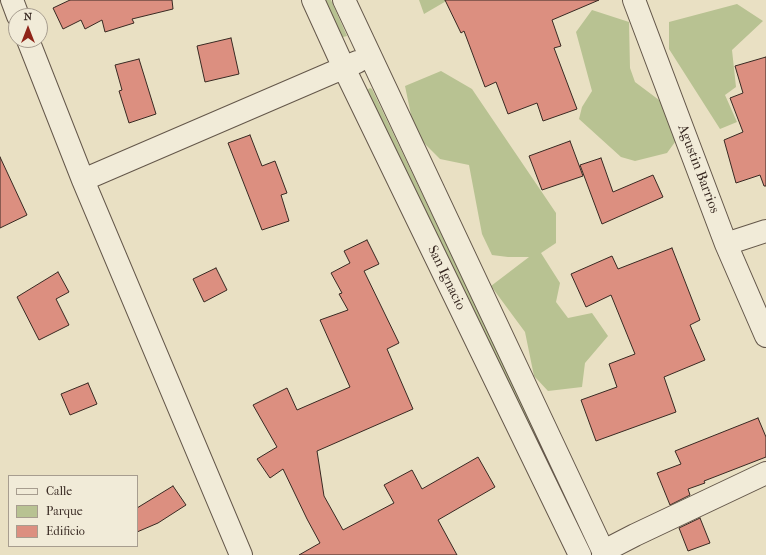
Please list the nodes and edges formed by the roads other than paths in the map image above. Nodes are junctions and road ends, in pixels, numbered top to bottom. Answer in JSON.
{"nodes":[{"id":1,"x":314,"y":0,"type":"edge"},
{"id":2,"x":344,"y":0,"type":"edge"},
{"id":3,"x":634,"y":0,"type":"edge"},
{"id":4,"x":31,"y":48,"type":"edge"},
{"id":5,"x":370,"y":56,"type":"junction"},
{"id":6,"x":344,"y":68,"type":"junction"},
{"id":7,"x":83,"y":180,"type":"junction"},
{"id":8,"x":766,"y":232,"type":"edge"},
{"id":9,"x":726,"y":244,"type":"junction"},
{"id":10,"x":766,"y":336,"type":"edge"},
{"id":11,"x":766,"y":473,"type":"edge"},
{"id":12,"x":604,"y":554,"type":"edge"},
{"id":13,"x":241,"y":555,"type":"edge"},
{"id":14,"x":580,"y":555,"type":"edge"}],
"edges":[{"from":1,"to":6,"type":"street","name":"San Ignacio"},
{"from":2,"to":5,"type":"street","name":"San Ignacio"},
{"from":3,"to":9,"type":"street","name":"Agustin Barrios"},
{"from":4,"to":7,"type":"street"},
{"from":5,"to":6,"type":"street"},
{"from":5,"to":12,"type":"street","name":"San Ignacio"},
{"from":6,"to":7,"type":"street"},
{"from":6,"to":14,"type":"street","name":"San Ignacio"},
{"from":7,"to":13,"type":"street"},
{"from":8,"to":9,"type":"street"},
{"from":9,"to":10,"type":"street","name":"Agustin Barrios"},
{"from":11,"to":12,"type":"street"}]}
